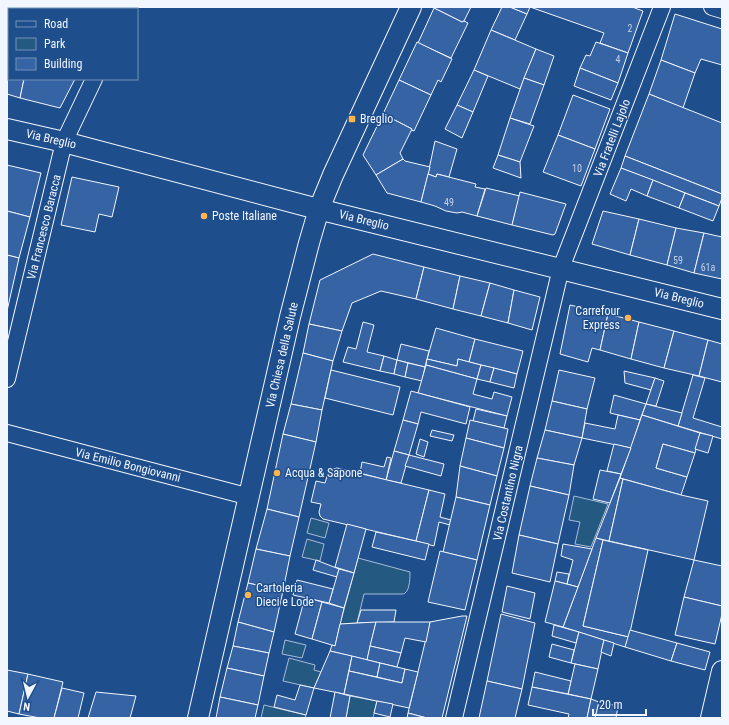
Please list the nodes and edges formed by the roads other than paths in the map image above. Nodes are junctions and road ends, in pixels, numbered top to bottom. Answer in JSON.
{"nodes":[{"id":1,"x":411,"y":7,"type":"edge"},
{"id":2,"x":662,"y":7,"type":"edge"},
{"id":3,"x":712,"y":7,"type":"edge"},
{"id":4,"x":722,"y":10,"type":"edge"},
{"id":5,"x":94,"y":80,"type":"edge"},
{"id":6,"x":7,"y":129,"type":"edge"},
{"id":7,"x":64,"y":142,"type":"junction"},
{"id":8,"x":319,"y":209,"type":"junction"},
{"id":9,"x":561,"y":268,"type":"junction"},
{"id":10,"x":722,"y":309,"type":"edge"},
{"id":11,"x":7,"y":379,"type":"edge"},
{"id":12,"x":7,"y":434,"type":"edge"},
{"id":13,"x":250,"y":497,"type":"junction"},
{"id":14,"x":722,"y":671,"type":"edge"},
{"id":15,"x":715,"y":713,"type":"edge"},
{"id":16,"x":198,"y":718,"type":"edge"},
{"id":17,"x":454,"y":718,"type":"edge"}],
"edges":[{"from":1,"to":8,"type":"street","name":"Via Chiesa della Salute"},
{"from":2,"to":9,"type":"street","name":"Via Fratelli Lajolo"},
{"from":3,"to":4,"type":"street"},
{"from":5,"to":7,"type":"street","name":"Via Francesco Baracca"},
{"from":6,"to":7,"type":"street","name":"Via Breglio"},
{"from":7,"to":8,"type":"street","name":"Via Breglio"},
{"from":7,"to":11,"type":"street","name":"Via Francesco Baracca"},
{"from":8,"to":9,"type":"street","name":"Via Breglio"},
{"from":8,"to":13,"type":"street","name":"Via Chiesa della Salute"},
{"from":9,"to":10,"type":"street","name":"Via Breglio"},
{"from":9,"to":17,"type":"street","name":"Via Costantino Nigra"},
{"from":12,"to":13,"type":"street","name":"Via Emilio Bongiovanni"},
{"from":13,"to":16,"type":"street","name":"Via Chiesa della Salute"},
{"from":14,"to":15,"type":"street"}]}
